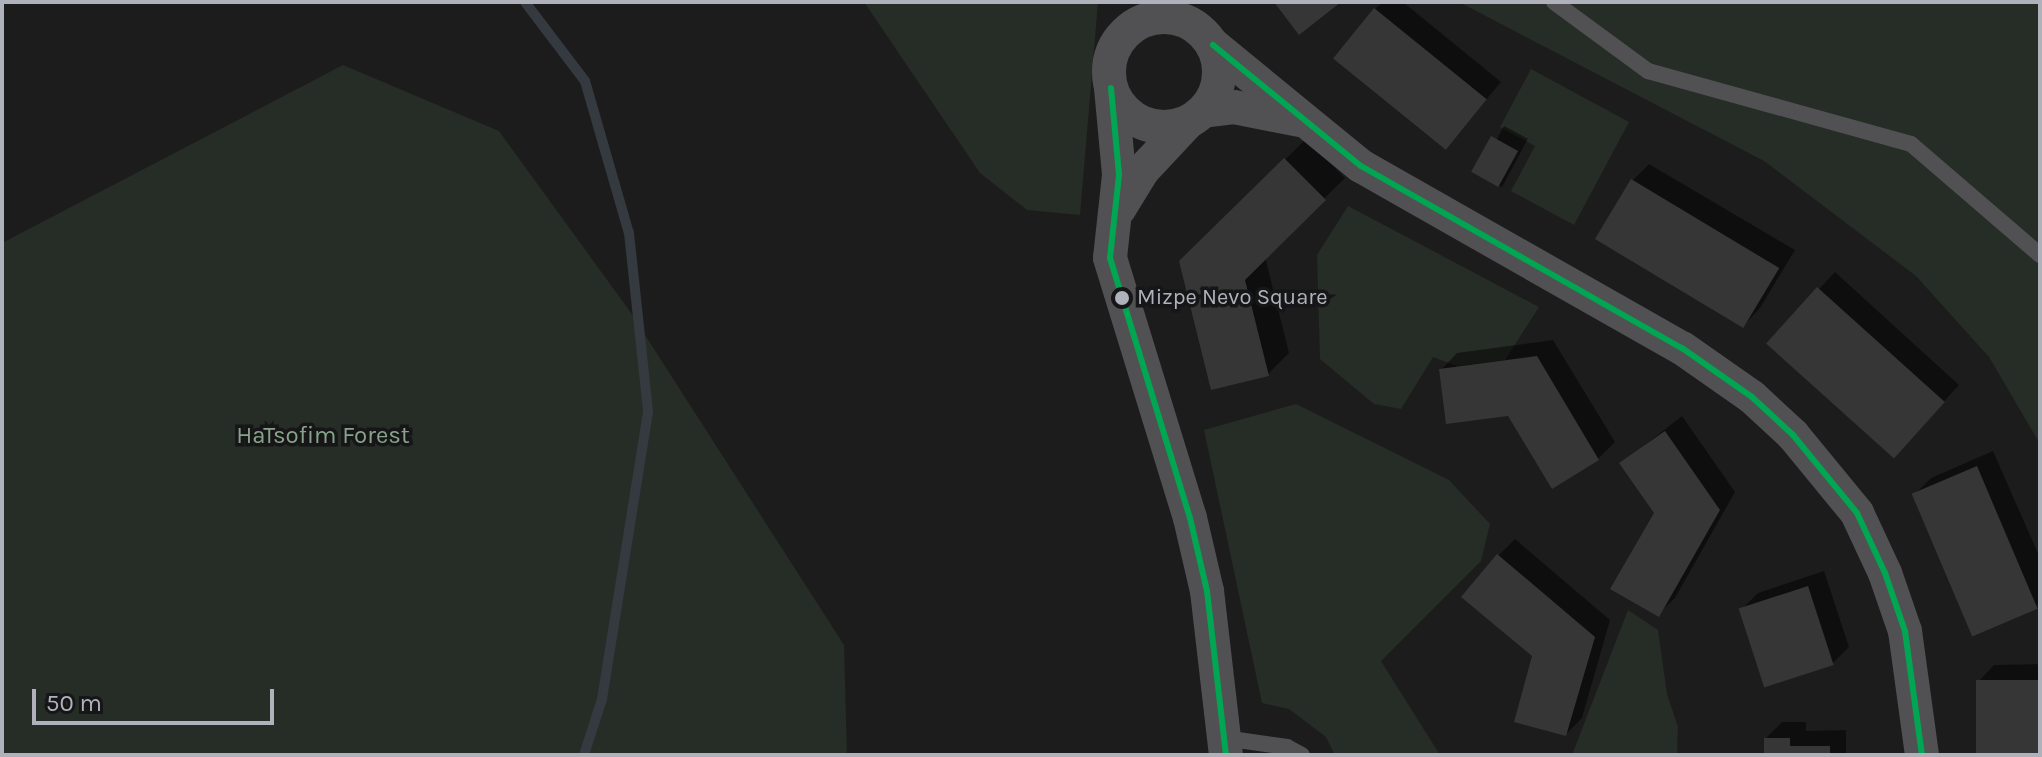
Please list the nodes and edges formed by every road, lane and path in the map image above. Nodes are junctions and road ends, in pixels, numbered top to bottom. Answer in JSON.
{"nodes":[{"id":1,"x":1126,"y":2,"type":"edge"},
{"id":2,"x":1554,"y":2,"type":"edge"},
{"id":3,"x":1182,"y":12,"type":"edge"},
{"id":4,"x":1213,"y":45,"type":"junction"},
{"id":5,"x":1113,"y":51,"type":"junction"},
{"id":6,"x":1111,"y":88,"type":"junction"},
{"id":7,"x":1195,"y":116,"type":"junction"},
{"id":8,"x":1307,"y":121,"type":"junction"},
{"id":9,"x":1112,"y":220,"type":"junction"},
{"id":10,"x":2040,"y":255,"type":"edge"},
{"id":11,"x":1225,"y":746,"type":"edge"},
{"id":12,"x":1302,"y":755,"type":"edge"},
{"id":13,"x":1922,"y":755,"type":"edge"}],
"edges":[{"from":1,"to":5,"type":"street"},
{"from":2,"to":10,"type":"lane"},
{"from":3,"to":4,"type":"street"},
{"from":3,"to":5,"type":"street"},
{"from":4,"to":7,"type":"street"},
{"from":4,"to":8,"type":"street"},
{"from":5,"to":6,"type":"street"},
{"from":6,"to":7,"type":"street"},
{"from":6,"to":9,"type":"street"},
{"from":7,"to":8,"type":"street"},
{"from":7,"to":9,"type":"street"},
{"from":8,"to":13,"type":"street"},
{"from":9,"to":11,"type":"street"},
{"from":11,"to":12,"type":"lane"}]}
